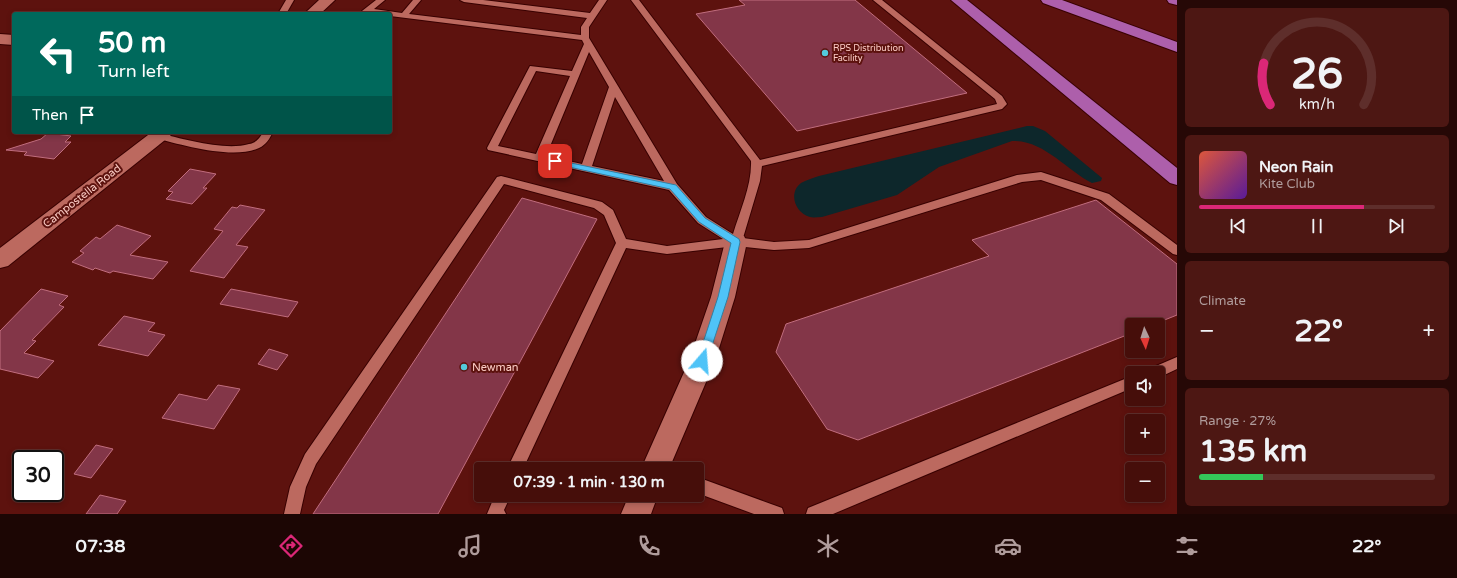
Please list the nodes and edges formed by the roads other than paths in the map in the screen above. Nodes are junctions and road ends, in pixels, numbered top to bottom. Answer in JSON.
{"nodes":[{"id":1,"x":290,"y":0,"type":"edge"},
{"id":2,"x":328,"y":0,"type":"edge"},
{"id":3,"x":381,"y":0,"type":"edge"},
{"id":4,"x":417,"y":0,"type":"edge"},
{"id":5,"x":464,"y":0,"type":"edge"},
{"id":6,"x":602,"y":0,"type":"edge"},
{"id":7,"x":635,"y":0,"type":"edge"},
{"id":8,"x":877,"y":0,"type":"edge"},
{"id":9,"x":958,"y":0,"type":"edge"},
{"id":10,"x":1048,"y":0,"type":"edge"},
{"id":11,"x":282,"y":12,"type":"dead end"},
{"id":12,"x":313,"y":12,"type":"edge"},
{"id":13,"x":366,"y":12,"type":"edge"},
{"id":14,"x":392,"y":15,"type":"edge"},
{"id":15,"x":404,"y":16,"type":"junction"},
{"id":16,"x":592,"y":16,"type":"junction"},
{"id":17,"x":0,"y":39,"type":"edge"},
{"id":18,"x":12,"y":40,"type":"edge"},
{"id":19,"x":587,"y":41,"type":"junction"},
{"id":20,"x":1177,"y":47,"type":"edge"},
{"id":21,"x":575,"y":74,"type":"junction"},
{"id":22,"x":614,"y":87,"type":"junction"},
{"id":23,"x":162,"y":134,"type":"edge"},
{"id":24,"x":266,"y":134,"type":"edge"},
{"id":25,"x":540,"y":158,"type":"junction"},
{"id":26,"x":756,"y":164,"type":"junction"},
{"id":27,"x":586,"y":168,"type":"junction"},
{"id":28,"x":1177,"y":178,"type":"edge"},
{"id":29,"x":673,"y":186,"type":"junction"},
{"id":30,"x":736,"y":242,"type":"junction"},
{"id":31,"x":622,"y":243,"type":"junction"},
{"id":32,"x":1177,"y":251,"type":"edge"},
{"id":33,"x":0,"y":260,"type":"edge"},
{"id":34,"x":1177,"y":363,"type":"edge"},
{"id":35,"x":1165,"y":368,"type":"edge"},
{"id":36,"x":1125,"y":385,"type":"edge"},
{"id":37,"x":518,"y":462,"type":"edge"},
{"id":38,"x":658,"y":462,"type":"edge"},
{"id":39,"x":704,"y":488,"type":"edge"},
{"id":40,"x":500,"y":502,"type":"edge"},
{"id":41,"x":641,"y":502,"type":"edge"},
{"id":42,"x":292,"y":514,"type":"edge"},
{"id":43,"x":495,"y":514,"type":"edge"},
{"id":44,"x":636,"y":514,"type":"edge"},
{"id":45,"x":776,"y":514,"type":"edge"},
{"id":46,"x":814,"y":514,"type":"edge"}],
"edges":[{"from":1,"to":11,"type":"lane"},
{"from":2,"to":12,"type":"street"},
{"from":3,"to":13,"type":"lane"},
{"from":4,"to":15,"type":"lane"},
{"from":5,"to":16,"type":"lane"},
{"from":6,"to":16,"type":"lane"},
{"from":7,"to":26,"type":"lane"},
{"from":8,"to":26,"type":"lane"},
{"from":9,"to":28,"type":"highway"},
{"from":10,"to":20,"type":"highway"},
{"from":14,"to":15,"type":"lane"},
{"from":15,"to":19,"type":"lane"},
{"from":16,"to":19,"type":"lane"},
{"from":17,"to":18,"type":"street"},
{"from":19,"to":21,"type":"lane"},
{"from":19,"to":22,"type":"lane"},
{"from":21,"to":25,"type":"lane"},
{"from":21,"to":25,"type":"lane"},
{"from":22,"to":27,"type":"lane"},
{"from":22,"to":29,"type":"lane"},
{"from":23,"to":24,"type":"lane"},
{"from":23,"to":33,"type":"street","name":"Campostella Road"},
{"from":25,"to":27,"type":"lane"},
{"from":26,"to":30,"type":"lane"},
{"from":27,"to":29,"type":"lane"},
{"from":29,"to":30,"type":"lane"},
{"from":30,"to":31,"type":"lane"},
{"from":30,"to":32,"type":"lane"},
{"from":30,"to":38,"type":"street"},
{"from":31,"to":37,"type":"lane"},
{"from":31,"to":42,"type":"lane"},
{"from":34,"to":35,"type":"lane"},
{"from":36,"to":46,"type":"lane"},
{"from":39,"to":45,"type":"lane"},
{"from":40,"to":43,"type":"lane"},
{"from":41,"to":44,"type":"street"}]}
